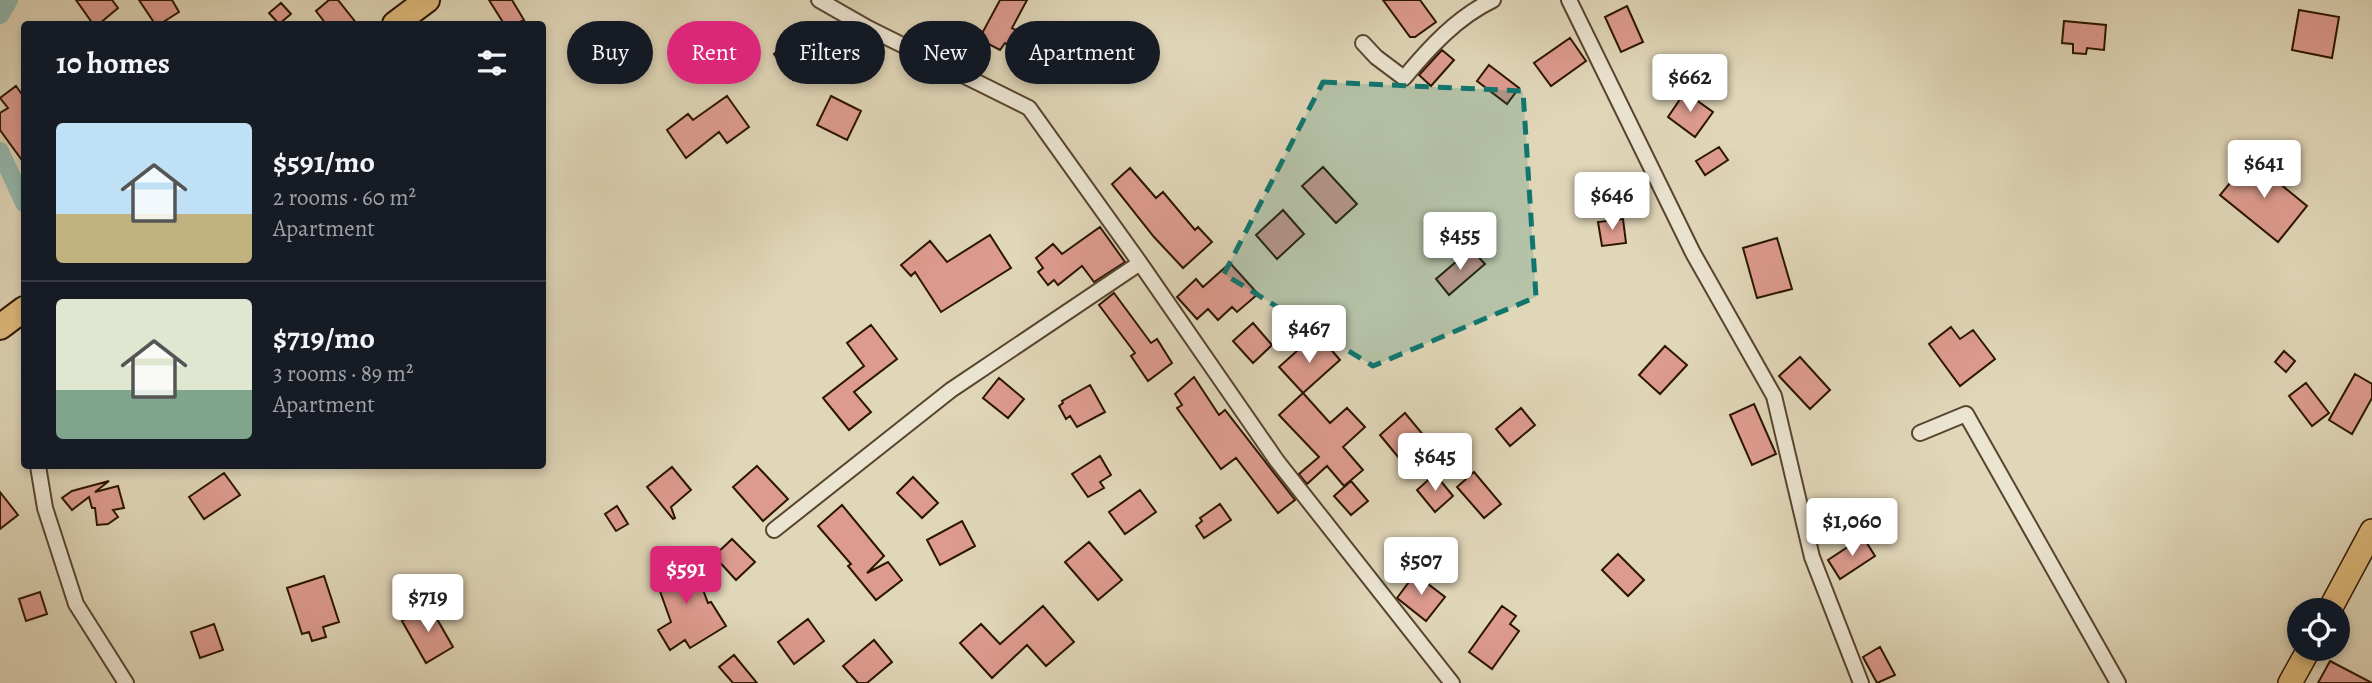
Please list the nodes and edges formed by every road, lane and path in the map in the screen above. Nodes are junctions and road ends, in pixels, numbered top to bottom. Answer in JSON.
{"nodes":[{"id":1,"x":427,"y":0,"type":"edge"},
{"id":2,"x":819,"y":0,"type":"edge"},
{"id":3,"x":1493,"y":0,"type":"edge"},
{"id":4,"x":1569,"y":0,"type":"edge"},
{"id":5,"x":399,"y":21,"type":"edge"},
{"id":6,"x":1363,"y":43,"type":"dead end"},
{"id":7,"x":1140,"y":263,"type":"junction"},
{"id":8,"x":21,"y":311,"type":"edge"},
{"id":9,"x":0,"y":327,"type":"edge"},
{"id":10,"x":1920,"y":433,"type":"dead end"},
{"id":11,"x":38,"y":469,"type":"edge"},
{"id":12,"x":774,"y":530,"type":"dead end"},
{"id":13,"x":2372,"y":531,"type":"edge"},
{"id":14,"x":2336,"y":598,"type":"edge"},
{"id":15,"x":2302,"y":661,"type":"edge"},
{"id":16,"x":126,"y":683,"type":"edge"},
{"id":17,"x":1452,"y":683,"type":"edge"},
{"id":18,"x":1861,"y":683,"type":"edge"},
{"id":19,"x":2118,"y":683,"type":"edge"},
{"id":20,"x":2290,"y":683,"type":"edge"}],
"edges":[{"from":1,"to":5,"type":"highway"},
{"from":2,"to":7,"type":"street"},
{"from":3,"to":6,"type":"street"},
{"from":4,"to":18,"type":"street"},
{"from":7,"to":12,"type":"street"},
{"from":7,"to":17,"type":"street"},
{"from":8,"to":9,"type":"highway"},
{"from":10,"to":19,"type":"street"},
{"from":11,"to":16,"type":"street"},
{"from":13,"to":14,"type":"main road"},
{"from":15,"to":20,"type":"main road"}]}
